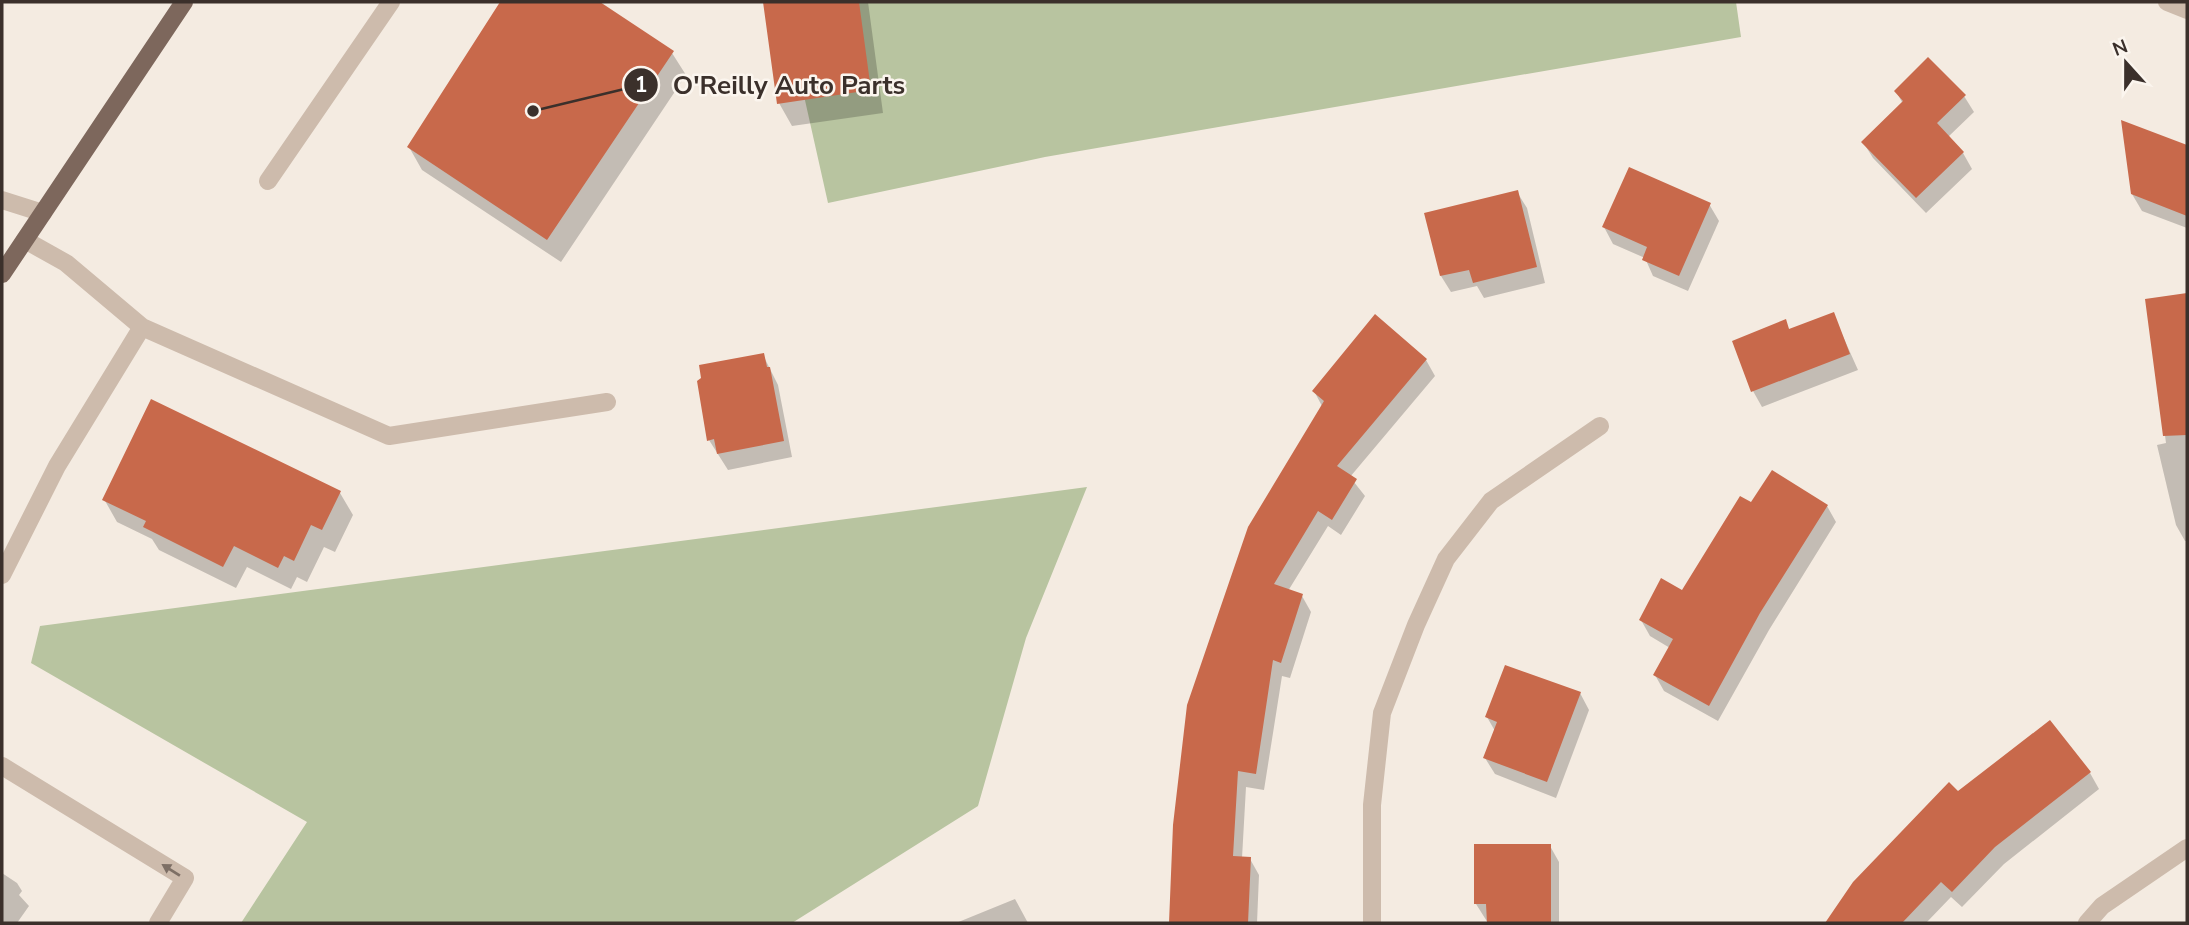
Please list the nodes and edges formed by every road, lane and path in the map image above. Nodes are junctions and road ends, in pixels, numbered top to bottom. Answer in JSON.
{"nodes":[{"id":1,"x":184,"y":2,"type":"edge"},
{"id":2,"x":391,"y":2,"type":"edge"},
{"id":3,"x":2167,"y":2,"type":"edge"},
{"id":4,"x":2187,"y":10,"type":"edge"},
{"id":5,"x":268,"y":181,"type":"dead end"},
{"id":6,"x":2,"y":200,"type":"edge"},
{"id":7,"x":43,"y":213,"type":"junction"},
{"id":8,"x":25,"y":240,"type":"junction"},
{"id":9,"x":2,"y":274,"type":"edge"},
{"id":10,"x":142,"y":327,"type":"junction"},
{"id":11,"x":607,"y":402,"type":"dead end"},
{"id":12,"x":1600,"y":426,"type":"dead end"},
{"id":13,"x":2,"y":575,"type":"edge"},
{"id":14,"x":2,"y":766,"type":"edge"},
{"id":15,"x":2187,"y":848,"type":"edge"},
{"id":16,"x":158,"y":923,"type":"edge"},
{"id":17,"x":1372,"y":923,"type":"edge"},
{"id":18,"x":2087,"y":923,"type":"edge"}],
"edges":[{"from":1,"to":7,"type":"main road"},
{"from":2,"to":5,"type":"street"},
{"from":3,"to":4,"type":"street"},
{"from":6,"to":7,"type":"street"},
{"from":7,"to":8,"type":"main road"},
{"from":8,"to":9,"type":"main road"},
{"from":8,"to":10,"type":"street"},
{"from":10,"to":11,"type":"street"},
{"from":10,"to":13,"type":"street"},
{"from":12,"to":17,"type":"street"},
{"from":16,"to":14,"type":"street","one_way":true},
{"from":15,"to":18,"type":"street"}]}
